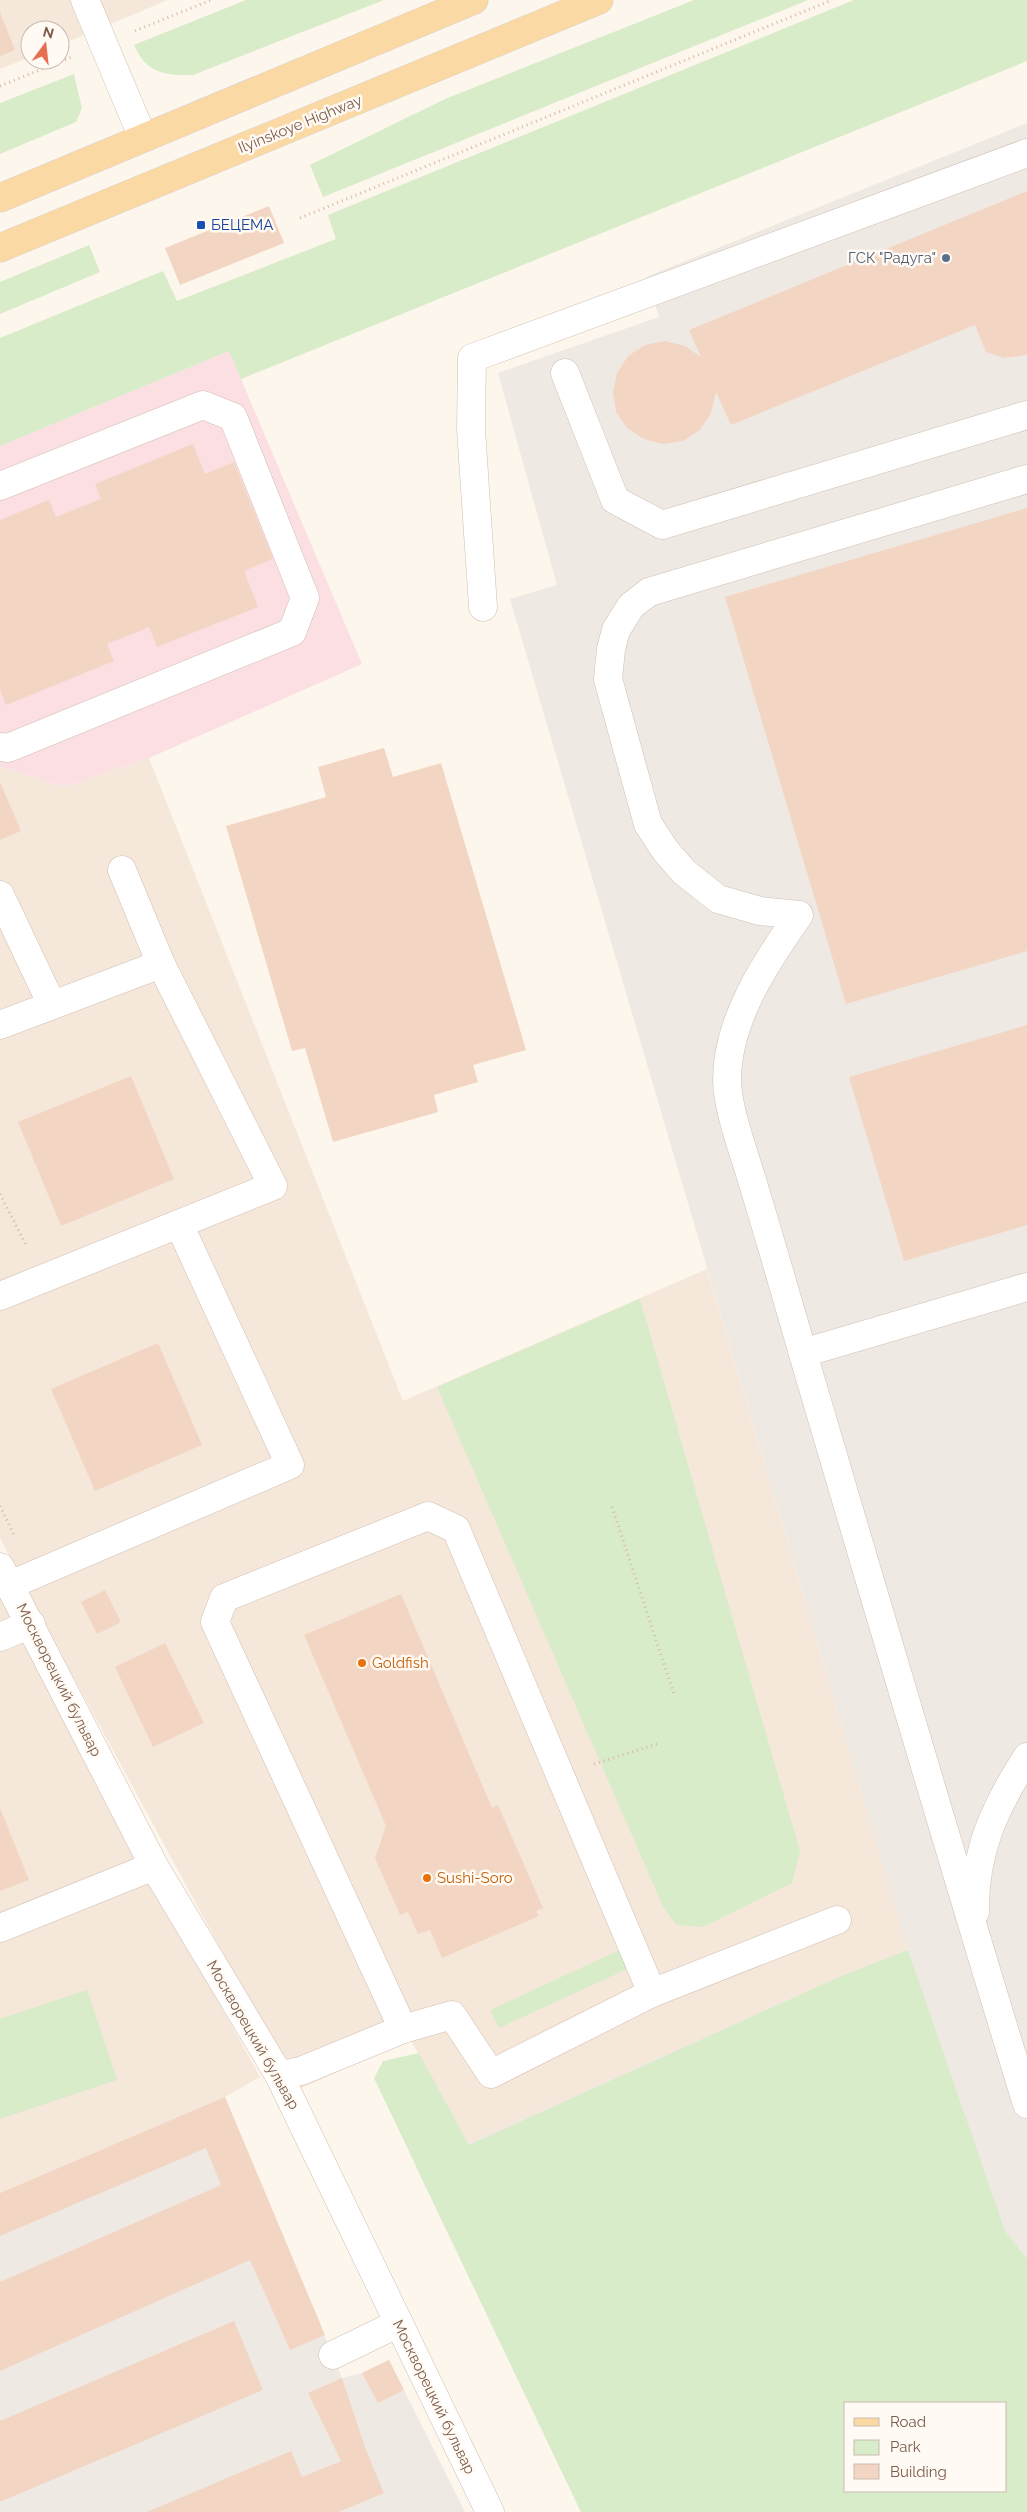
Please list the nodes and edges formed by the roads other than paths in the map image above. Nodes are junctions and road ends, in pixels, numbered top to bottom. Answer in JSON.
{"nodes":[{"id":1,"x":85,"y":0,"type":"edge"},
{"id":2,"x":474,"y":0,"type":"edge"},
{"id":3,"x":599,"y":0,"type":"edge"},
{"id":4,"x":143,"y":138,"type":"junction"},
{"id":5,"x":1027,"y":153,"type":"edge"},
{"id":6,"x":0,"y":198,"type":"edge"},
{"id":7,"x":0,"y":248,"type":"edge"},
{"id":8,"x":565,"y":373,"type":"dead end"},
{"id":9,"x":1027,"y":415,"type":"edge"},
{"id":10,"x":1027,"y":479,"type":"edge"},
{"id":11,"x":0,"y":486,"type":"edge"},
{"id":12,"x":483,"y":607,"type":"dead end"},
{"id":13,"x":0,"y":747,"type":"edge"},
{"id":14,"x":122,"y":870,"type":"dead end"},
{"id":15,"x":0,"y":895,"type":"edge"},
{"id":16,"x":161,"y":964,"type":"junction"},
{"id":17,"x":52,"y":1004,"type":"junction"},
{"id":18,"x":0,"y":1025,"type":"edge"},
{"id":19,"x":178,"y":1224,"type":"junction"},
{"id":20,"x":1027,"y":1287,"type":"edge"},
{"id":21,"x":0,"y":1296,"type":"edge"},
{"id":22,"x":803,"y":1353,"type":"junction"},
{"id":23,"x":5,"y":1576,"type":"edge"},
{"id":24,"x":31,"y":1624,"type":"junction"},
{"id":25,"x":0,"y":1637,"type":"edge"},
{"id":26,"x":1027,"y":1757,"type":"edge"},
{"id":27,"x":154,"y":1866,"type":"junction"},
{"id":28,"x":837,"y":1920,"type":"dead end"},
{"id":29,"x":0,"y":1928,"type":"edge"},
{"id":30,"x":975,"y":1936,"type":"junction"},
{"id":31,"x":652,"y":1993,"type":"junction"},
{"id":32,"x":403,"y":2029,"type":"junction"},
{"id":33,"x":279,"y":2075,"type":"junction"},
{"id":34,"x":1027,"y":2104,"type":"edge"},
{"id":35,"x":399,"y":2323,"type":"junction"},
{"id":36,"x":333,"y":2355,"type":"dead end"},
{"id":37,"x":490,"y":2512,"type":"edge"}],
"edges":[{"from":1,"to":4,"type":"street"},
{"from":2,"to":4,"type":"main road"},
{"from":3,"to":7,"type":"main road","name":"Ilyinskoye Highway"},
{"from":4,"to":6,"type":"main road"},
{"from":5,"to":12,"type":"street"},
{"from":8,"to":9,"type":"street"},
{"from":10,"to":22,"type":"street"},
{"from":11,"to":13,"type":"street"},
{"from":14,"to":16,"type":"street"},
{"from":15,"to":17,"type":"street"},
{"from":16,"to":17,"type":"street"},
{"from":16,"to":19,"type":"street"},
{"from":17,"to":18,"type":"street"},
{"from":19,"to":21,"type":"street"},
{"from":19,"to":23,"type":"street"},
{"from":20,"to":22,"type":"street"},
{"from":22,"to":30,"type":"street"},
{"from":23,"to":24,"type":"street","name":"Москворецкий бульвар"},
{"from":24,"to":25,"type":"street"},
{"from":24,"to":27,"type":"street","name":"Москворецкий бульвар"},
{"from":26,"to":30,"type":"street"},
{"from":27,"to":29,"type":"street"},
{"from":27,"to":33,"type":"street","name":"Москворецкий бульвар"},
{"from":28,"to":31,"type":"street"},
{"from":30,"to":34,"type":"street"},
{"from":31,"to":32,"type":"street"},
{"from":31,"to":32,"type":"street"},
{"from":32,"to":33,"type":"street"},
{"from":33,"to":35,"type":"street","name":"Москворецкий бульвар"},
{"from":35,"to":36,"type":"street"},
{"from":35,"to":37,"type":"street","name":"Москворецкий бульвар"}]}
